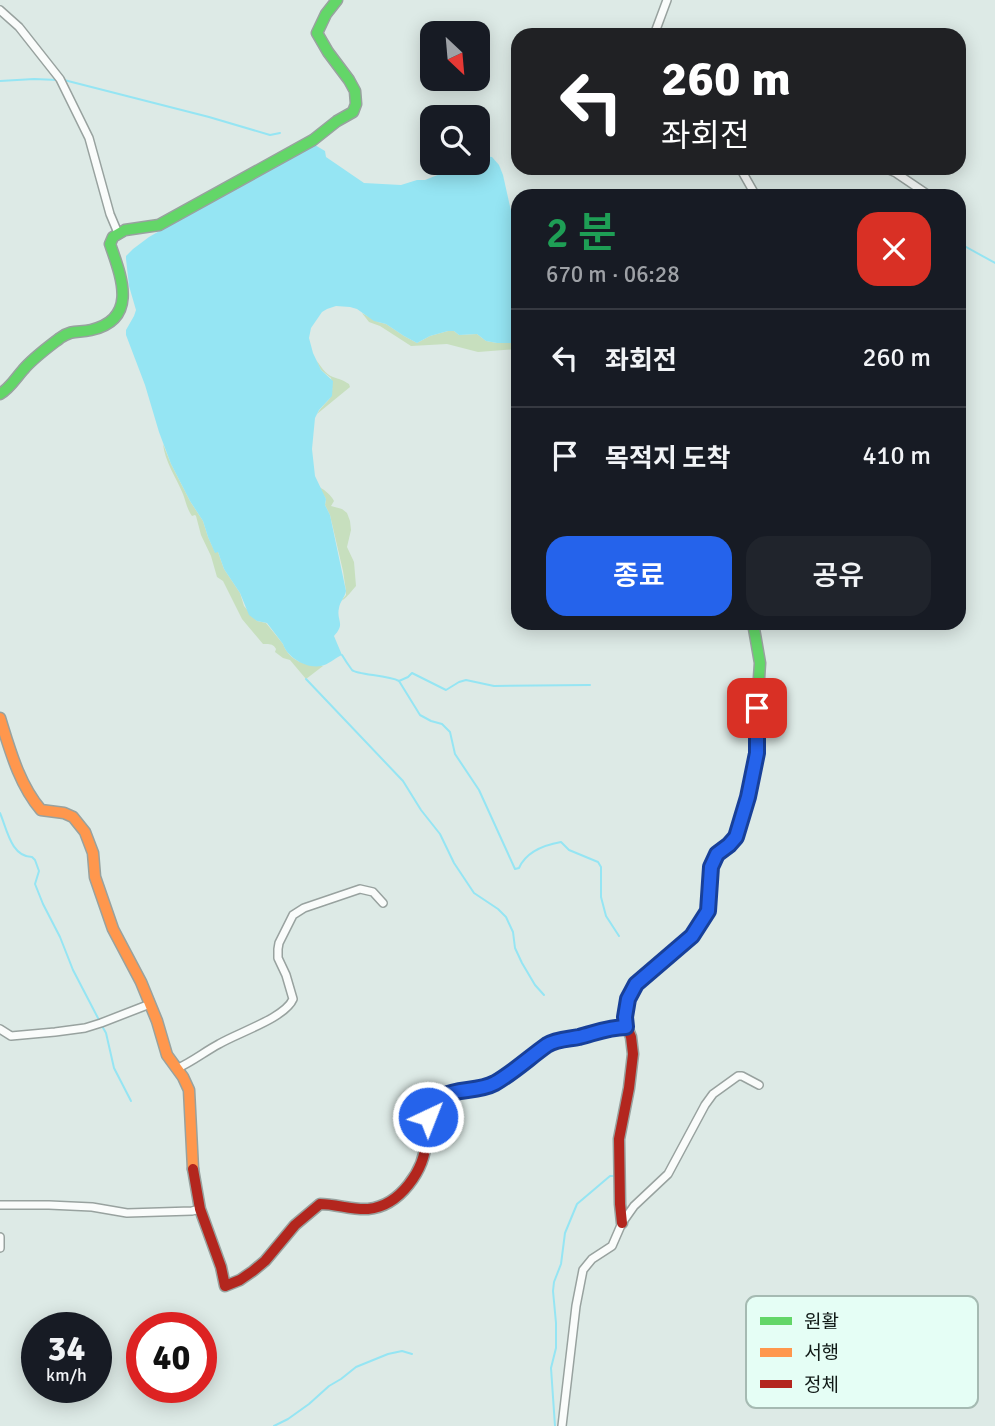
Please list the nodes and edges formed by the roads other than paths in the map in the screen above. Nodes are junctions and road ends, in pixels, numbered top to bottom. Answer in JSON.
{"nodes":[{"id":1,"x":337,"y":0,"type":"edge"},
{"id":2,"x":667,"y":0,"type":"edge"},
{"id":3,"x":0,"y":10,"type":"edge"},
{"id":4,"x":656,"y":28,"type":"edge"},
{"id":5,"x":899,"y":175,"type":"edge"},
{"id":6,"x":920,"y":189,"type":"edge"},
{"id":7,"x":118,"y":233,"type":"junction"},
{"id":8,"x":0,"y":394,"type":"edge"},
{"id":9,"x":754,"y":630,"type":"edge"},
{"id":10,"x":0,"y":718,"type":"edge"},
{"id":11,"x":383,"y":903,"type":"dead end"},
{"id":12,"x":150,"y":1004,"type":"junction"},
{"id":13,"x":626,"y":1027,"type":"junction"},
{"id":14,"x":0,"y":1029,"type":"edge"},
{"id":15,"x":176,"y":1069,"type":"junction"},
{"id":16,"x":759,"y":1084,"type":"dead end"},
{"id":17,"x":0,"y":1205,"type":"edge"},
{"id":18,"x":200,"y":1209,"type":"junction"},
{"id":19,"x":622,"y":1223,"type":"junction"},
{"id":20,"x":0,"y":1237,"type":"edge"},
{"id":21,"x":0,"y":1248,"type":"edge"},
{"id":22,"x":562,"y":1426,"type":"edge"}],
"edges":[{"from":1,"to":7,"type":"street"},
{"from":2,"to":4,"type":"street"},
{"from":3,"to":7,"type":"street"},
{"from":5,"to":6,"type":"street"},
{"from":7,"to":8,"type":"street"},
{"from":9,"to":13,"type":"street"},
{"from":10,"to":12,"type":"street"},
{"from":11,"to":15,"type":"street"},
{"from":12,"to":14,"type":"street"},
{"from":12,"to":15,"type":"street"},
{"from":13,"to":18,"type":"street"},
{"from":13,"to":19,"type":"street"},
{"from":15,"to":18,"type":"street"},
{"from":16,"to":19,"type":"street"},
{"from":17,"to":18,"type":"street"},
{"from":19,"to":22,"type":"street"},
{"from":20,"to":21,"type":"street"}]}
